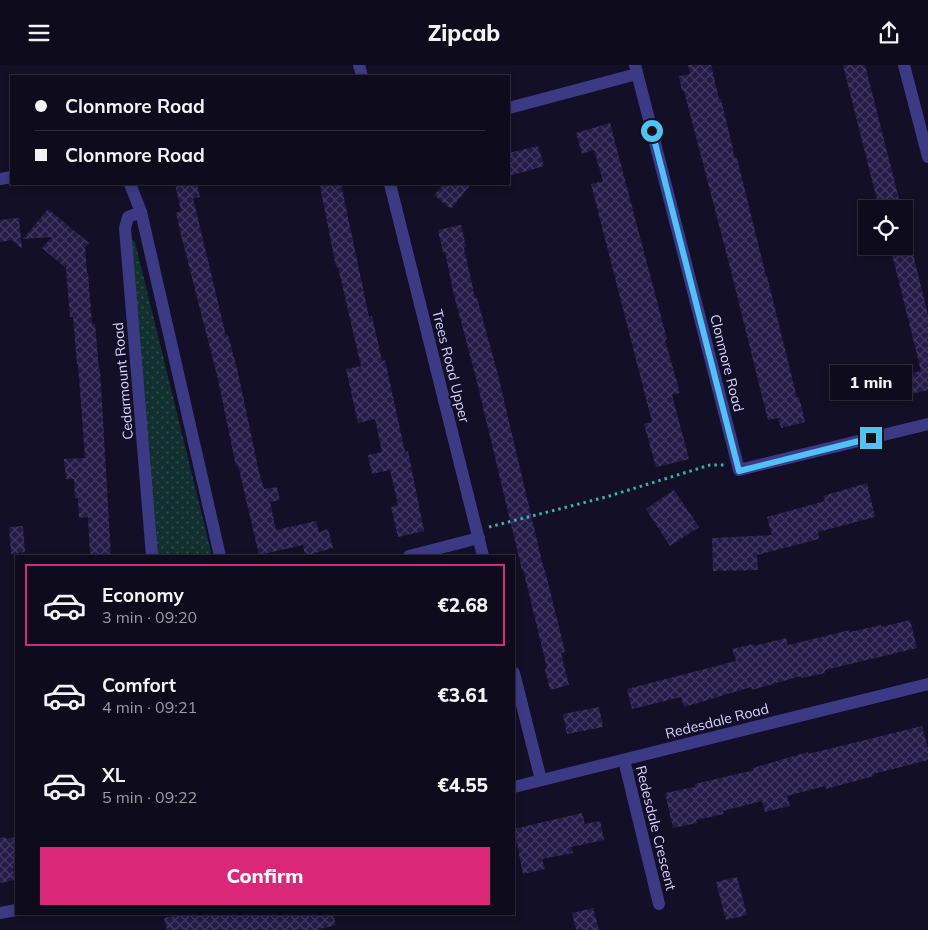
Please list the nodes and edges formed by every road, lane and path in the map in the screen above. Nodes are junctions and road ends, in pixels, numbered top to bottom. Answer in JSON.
{"nodes":[{"id":1,"x":904,"y":65,"type":"edge"},
{"id":2,"x":636,"y":70,"type":"edge"},
{"id":3,"x":510,"y":108,"type":"edge"},
{"id":4,"x":928,"y":157,"type":"edge"},
{"id":5,"x":130,"y":185,"type":"edge"},
{"id":6,"x":390,"y":185,"type":"edge"},
{"id":7,"x":140,"y":212,"type":"junction"},
{"id":8,"x":928,"y":424,"type":"edge"},
{"id":9,"x":739,"y":471,"type":"junction"},
{"id":10,"x":479,"y":538,"type":"junction"},
{"id":11,"x":447,"y":552,"type":"edge"},
{"id":12,"x":152,"y":555,"type":"edge"},
{"id":13,"x":220,"y":555,"type":"edge"},
{"id":14,"x":418,"y":555,"type":"edge"},
{"id":15,"x":484,"y":555,"type":"edge"},
{"id":16,"x":515,"y":682,"type":"edge"},
{"id":17,"x":928,"y":684,"type":"edge"},
{"id":18,"x":519,"y":717,"type":"edge"},
{"id":19,"x":624,"y":760,"type":"junction"},
{"id":20,"x":541,"y":780,"type":"junction"},
{"id":21,"x":515,"y":787,"type":"edge"},
{"id":22,"x":659,"y":904,"type":"dead end"},
{"id":23,"x":15,"y":910,"type":"edge"},
{"id":24,"x":0,"y":913,"type":"edge"}],
"edges":[{"from":1,"to":4,"type":"street"},
{"from":2,"to":3,"type":"street","name":"Clonmore Road"},
{"from":2,"to":9,"type":"street","name":"Clonmore Road"},
{"from":5,"to":7,"type":"street"},
{"from":6,"to":10,"type":"street","name":"Trees Road Upper"},
{"from":7,"to":12,"type":"street","name":"Cedarmount Road"},
{"from":7,"to":13,"type":"street"},
{"from":8,"to":9,"type":"street"},
{"from":9,"to":10,"type":"path"},
{"from":10,"to":11,"type":"street"},
{"from":10,"to":15,"type":"street","name":"Trees Road Upper"},
{"from":11,"to":14,"type":"street"},
{"from":16,"to":18,"type":"street"},
{"from":17,"to":19,"type":"street","name":"Redesdale Road"},
{"from":18,"to":20,"type":"street"},
{"from":19,"to":20,"type":"street","name":"Redesdale Road"},
{"from":19,"to":22,"type":"street","name":"Redesdale Crescent"},
{"from":20,"to":21,"type":"street","name":"Redesdale Road"},
{"from":23,"to":24,"type":"street"}]}
